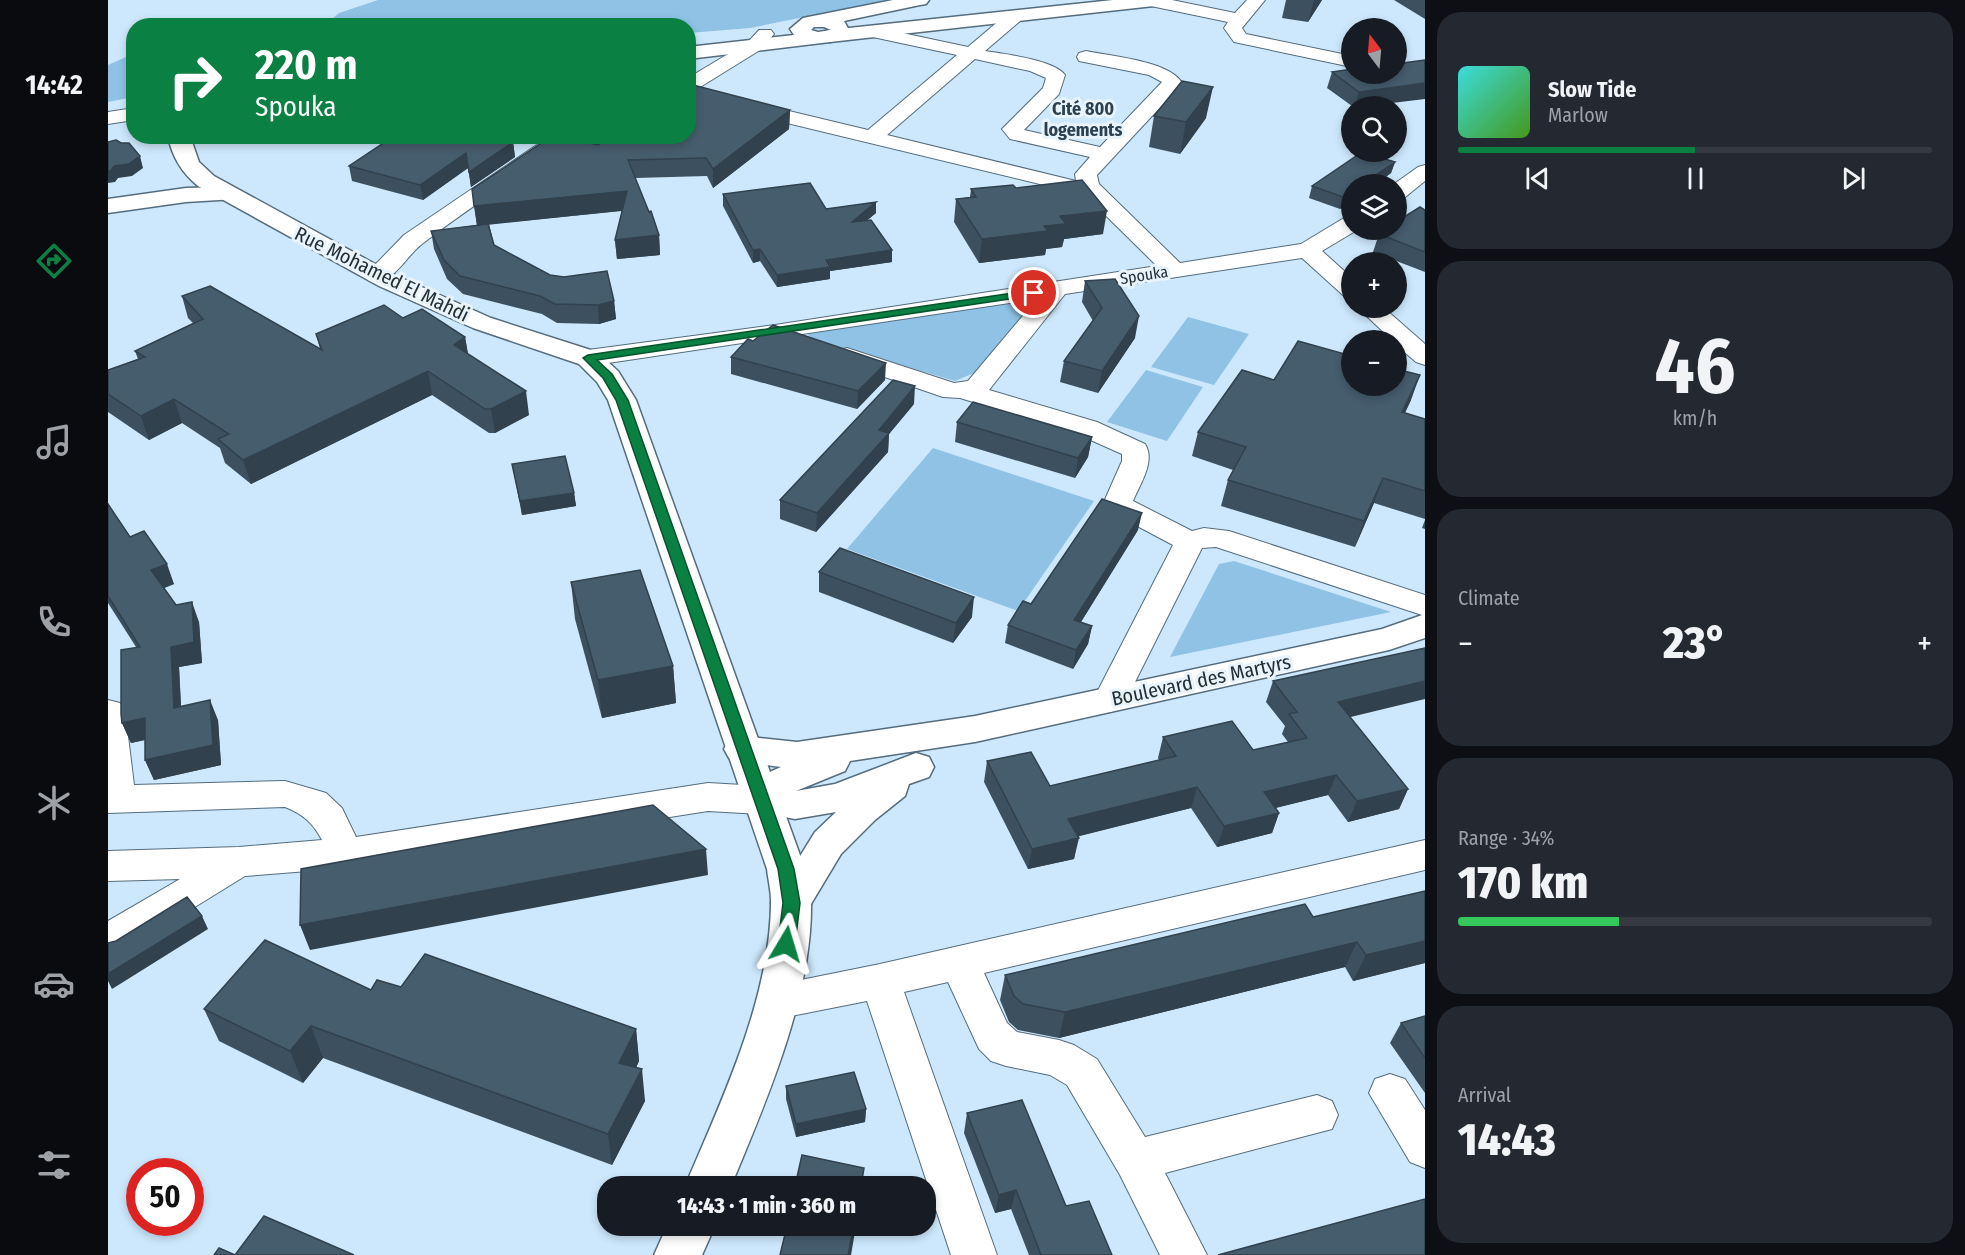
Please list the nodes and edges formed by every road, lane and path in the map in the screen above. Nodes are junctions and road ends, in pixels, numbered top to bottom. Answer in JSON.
{"nodes":[{"id":1,"x":920,"y":0,"type":"edge"},
{"id":2,"x":1084,"y":0,"type":"edge"},
{"id":3,"x":1256,"y":0,"type":"edge"},
{"id":4,"x":1158,"y":1,"type":"edge"},
{"id":5,"x":884,"y":7,"type":"junction"},
{"id":6,"x":1014,"y":17,"type":"junction"},
{"id":7,"x":1239,"y":19,"type":"junction"},
{"id":8,"x":808,"y":23,"type":"junction"},
{"id":9,"x":832,"y":31,"type":"junction"},
{"id":10,"x":874,"y":32,"type":"junction"},
{"id":11,"x":760,"y":40,"type":"junction"},
{"id":12,"x":696,"y":42,"type":"edge"},
{"id":13,"x":696,"y":52,"type":"edge"},
{"id":14,"x":972,"y":53,"type":"junction"},
{"id":15,"x":1086,"y":57,"type":"dead end"},
{"id":16,"x":1341,"y":59,"type":"edge"},
{"id":17,"x":696,"y":82,"type":"edge"},
{"id":18,"x":696,"y":89,"type":"edge"},
{"id":19,"x":126,"y":115,"type":"edge"},
{"id":20,"x":108,"y":118,"type":"edge"},
{"id":21,"x":872,"y":137,"type":"junction"},
{"id":22,"x":551,"y":144,"type":"edge"},
{"id":23,"x":184,"y":147,"type":"edge"},
{"id":24,"x":1105,"y":154,"type":"junction"},
{"id":25,"x":1425,"y":171,"type":"edge"},
{"id":26,"x":1407,"y":185,"type":"edge"},
{"id":27,"x":228,"y":194,"type":"junction"},
{"id":28,"x":1100,"y":197,"type":"junction"},
{"id":29,"x":132,"y":201,"type":"junction"},
{"id":30,"x":108,"y":206,"type":"edge"},
{"id":31,"x":1341,"y":230,"type":"edge"},
{"id":32,"x":1307,"y":250,"type":"junction"},
{"id":33,"x":1174,"y":270,"type":"junction"},
{"id":34,"x":377,"y":276,"type":"junction"},
{"id":35,"x":1341,"y":281,"type":"edge"},
{"id":36,"x":1057,"y":289,"type":"junction"},
{"id":37,"x":1381,"y":318,"type":"edge"},
{"id":38,"x":775,"y":332,"type":"junction"},
{"id":39,"x":1425,"y":357,"type":"edge"},
{"id":40,"x":588,"y":358,"type":"junction"},
{"id":41,"x":965,"y":391,"type":"junction"},
{"id":42,"x":1190,"y":542,"type":"junction"},
{"id":43,"x":1425,"y":606,"type":"edge"},
{"id":44,"x":1425,"y":625,"type":"edge"},
{"id":45,"x":1110,"y":700,"type":"junction"},
{"id":46,"x":108,"y":712,"type":"edge"},
{"id":47,"x":975,"y":729,"type":"junction"},
{"id":48,"x":890,"y":741,"type":"junction"},
{"id":49,"x":742,"y":749,"type":"junction"},
{"id":50,"x":916,"y":767,"type":"junction"},
{"id":51,"x":113,"y":799,"type":"edge"},
{"id":52,"x":760,"y":800,"type":"junction"},
{"id":53,"x":346,"y":853,"type":"junction"},
{"id":54,"x":1425,"y":855,"type":"edge"},
{"id":55,"x":239,"y":862,"type":"junction"},
{"id":56,"x":108,"y":866,"type":"edge"},
{"id":57,"x":791,"y":903,"type":"junction"},
{"id":58,"x":108,"y":941,"type":"edge"},
{"id":59,"x":960,"y":962,"type":"junction"},
{"id":60,"x":880,"y":981,"type":"junction"},
{"id":61,"x":776,"y":1002,"type":"junction"},
{"id":62,"x":1390,"y":1093,"type":"dead end"},
{"id":63,"x":1317,"y":1115,"type":"dead end"},
{"id":64,"x":1425,"y":1148,"type":"edge"},
{"id":65,"x":1136,"y":1160,"type":"junction"},
{"id":66,"x":712,"y":1176,"type":"edge"},
{"id":67,"x":687,"y":1236,"type":"edge"},
{"id":68,"x":678,"y":1255,"type":"edge"},
{"id":69,"x":974,"y":1255,"type":"edge"},
{"id":70,"x":1184,"y":1255,"type":"edge"}],
"edges":[{"from":1,"to":5,"type":"main road"},
{"from":2,"to":9,"type":"main road"},
{"from":3,"to":7,"type":"street"},
{"from":4,"to":6,"type":"main road"},
{"from":4,"to":7,"type":"street"},
{"from":5,"to":8,"type":"main road"},
{"from":5,"to":9,"type":"main road"},
{"from":6,"to":10,"type":"main road"},
{"from":6,"to":14,"type":"street"},
{"from":7,"to":16,"type":"street"},
{"from":8,"to":9,"type":"main road"},
{"from":8,"to":11,"type":"main road"},
{"from":9,"to":10,"type":"main road"},
{"from":9,"to":11,"type":"main road"},
{"from":10,"to":14,"type":"street"},
{"from":11,"to":12,"type":"main road"},
{"from":11,"to":13,"type":"main road"},
{"from":11,"to":17,"type":"street"},
{"from":14,"to":21,"type":"street"},
{"from":14,"to":24,"type":"street"},
{"from":15,"to":24,"type":"street"},
{"from":18,"to":21,"type":"street"},
{"from":19,"to":20,"type":"street"},
{"from":21,"to":28,"type":"street"},
{"from":22,"to":34,"type":"street"},
{"from":23,"to":27,"type":"main road","name":"Rue Mohamed El Mahdi"},
{"from":23,"to":29,"type":"main road"},
{"from":24,"to":28,"type":"street"},
{"from":25,"to":26,"type":"street"},
{"from":27,"to":29,"type":"main road"},
{"from":27,"to":34,"type":"main road","name":"Rue Mohamed El Mahdi"},
{"from":28,"to":33,"type":"street"},
{"from":29,"to":30,"type":"main road"},
{"from":31,"to":32,"type":"street"},
{"from":32,"to":33,"type":"street","name":"Spouka"},
{"from":32,"to":35,"type":"street"},
{"from":33,"to":36,"type":"street","name":"Spouka"},
{"from":34,"to":40,"type":"main road","name":"Rue Mohamed El Mahdi"},
{"from":36,"to":38,"type":"street","name":"Spouka"},
{"from":36,"to":41,"type":"street"},
{"from":37,"to":39,"type":"street"},
{"from":38,"to":40,"type":"street","name":"Spouka"},
{"from":38,"to":41,"type":"street"},
{"from":40,"to":49,"type":"main road","name":"Rue Mohamed El Mahdi"},
{"from":41,"to":42,"type":"street"},
{"from":42,"to":43,"type":"street"},
{"from":42,"to":45,"type":"street"},
{"from":44,"to":45,"type":"main road","name":"Boulevard des Martyrs"},
{"from":45,"to":47,"type":"main road","name":"Boulevard des Martyrs"},
{"from":46,"to":51,"type":"street"},
{"from":47,"to":48,"type":"main road","name":"Boulevard des Martyrs"},
{"from":47,"to":50,"type":"main road"},
{"from":48,"to":49,"type":"main road"},
{"from":48,"to":52,"type":"main road"},
{"from":49,"to":52,"type":"main road","name":"Rue Mohamed El Mahdi"},
{"from":50,"to":52,"type":"main road"},
{"from":50,"to":57,"type":"main road"},
{"from":51,"to":53,"type":"street"},
{"from":52,"to":53,"type":"street"},
{"from":52,"to":57,"type":"main road","name":"Rue Mohamed El Mahdi"},
{"from":53,"to":55,"type":"street"},
{"from":54,"to":59,"type":"street"},
{"from":55,"to":56,"type":"street"},
{"from":55,"to":58,"type":"street"},
{"from":57,"to":61,"type":"main road","name":"Rue Mohamed El Mahdi"},
{"from":59,"to":60,"type":"street"},
{"from":59,"to":65,"type":"street"},
{"from":60,"to":61,"type":"street"},
{"from":60,"to":69,"type":"street"},
{"from":61,"to":66,"type":"main road","name":"Rue Mohamed El Mahdi"},
{"from":62,"to":64,"type":"street"},
{"from":63,"to":65,"type":"street"},
{"from":65,"to":70,"type":"street"},
{"from":67,"to":68,"type":"main road"}]}
